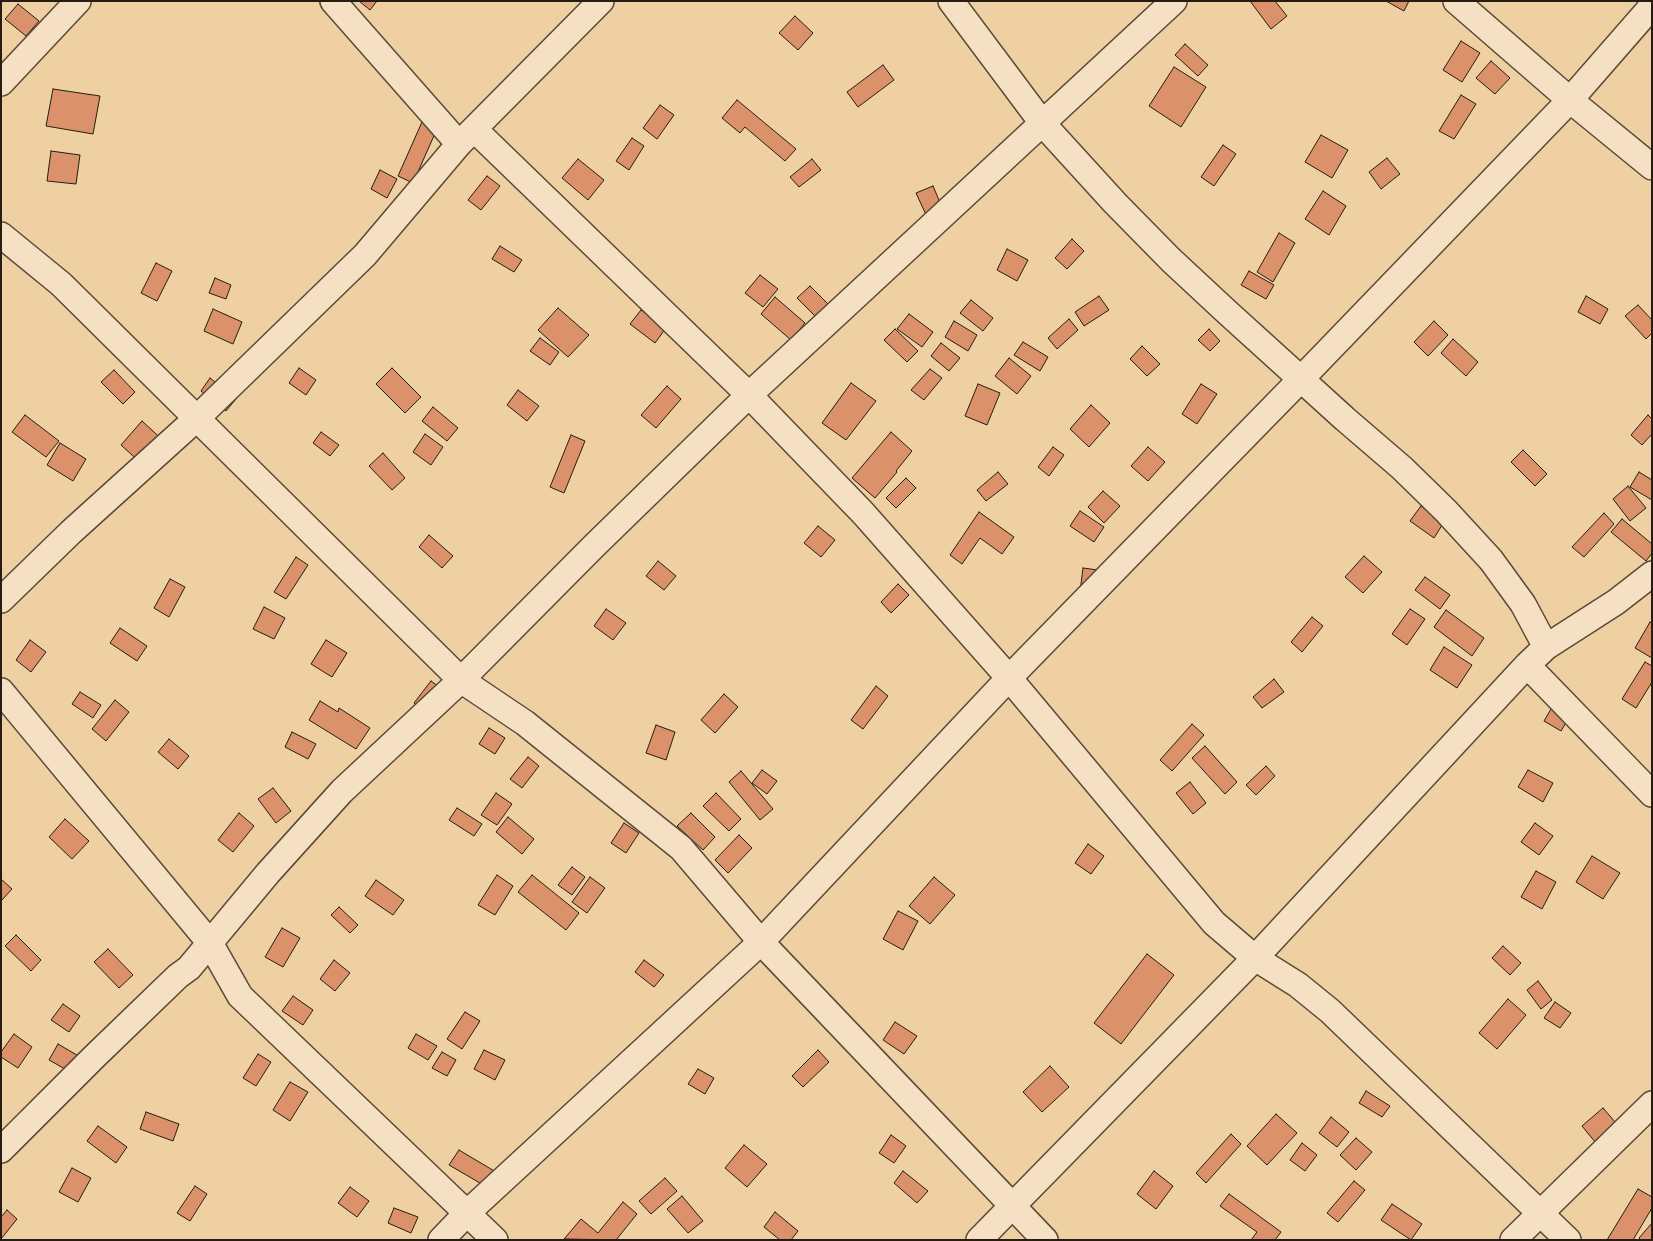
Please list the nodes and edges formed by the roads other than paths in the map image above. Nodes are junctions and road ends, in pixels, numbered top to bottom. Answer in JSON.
{"nodes":[{"id":1,"x":78,"y":1,"type":"edge"},
{"id":2,"x":333,"y":1,"type":"edge"},
{"id":3,"x":601,"y":1,"type":"edge"},
{"id":4,"x":951,"y":1,"type":"edge"},
{"id":5,"x":1174,"y":1,"type":"edge"},
{"id":6,"x":1456,"y":1,"type":"edge"},
{"id":7,"x":1652,"y":6,"type":"edge"},
{"id":8,"x":1,"y":83,"type":"edge"},
{"id":9,"x":1570,"y":100,"type":"junction"},
{"id":10,"x":1043,"y":124,"type":"junction"},
{"id":11,"x":467,"y":136,"type":"junction"},
{"id":12,"x":1652,"y":167,"type":"edge"},
{"id":13,"x":1,"y":235,"type":"edge"},
{"id":14,"x":1302,"y":378,"type":"junction"},
{"id":15,"x":749,"y":395,"type":"junction"},
{"id":16,"x":196,"y":419,"type":"junction"},
{"id":17,"x":1652,"y":574,"type":"edge"},
{"id":18,"x":1,"y":600,"type":"edge"},
{"id":19,"x":1546,"y":647,"type":"junction"},
{"id":20,"x":1527,"y":665,"type":"junction"},
{"id":21,"x":1009,"y":678,"type":"junction"},
{"id":22,"x":461,"y":680,"type":"junction"},
{"id":23,"x":1,"y":691,"type":"edge"},
{"id":24,"x":1652,"y":794,"type":"edge"},
{"id":25,"x":761,"y":942,"type":"junction"},
{"id":26,"x":210,"y":943,"type":"junction"},
{"id":27,"x":1255,"y":958,"type":"junction"},
{"id":28,"x":1652,"y":1104,"type":"edge"},
{"id":29,"x":1,"y":1150,"type":"edge"},
{"id":30,"x":1012,"y":1206,"type":"junction"},
{"id":31,"x":467,"y":1213,"type":"junction"},
{"id":32,"x":1539,"y":1213,"type":"junction"},
{"id":33,"x":441,"y":1240,"type":"edge"},
{"id":34,"x":495,"y":1240,"type":"edge"},
{"id":35,"x":979,"y":1240,"type":"edge"},
{"id":36,"x":1045,"y":1240,"type":"edge"},
{"id":37,"x":1514,"y":1240,"type":"edge"},
{"id":38,"x":1568,"y":1240,"type":"edge"}],
"edges":[{"from":1,"to":8,"type":"street"},
{"from":2,"to":11,"type":"street"},
{"from":3,"to":11,"type":"street"},
{"from":4,"to":10,"type":"street"},
{"from":5,"to":10,"type":"street"},
{"from":6,"to":9,"type":"street"},
{"from":7,"to":9,"type":"street"},
{"from":9,"to":12,"type":"street"},
{"from":9,"to":14,"type":"street"},
{"from":10,"to":14,"type":"street"},
{"from":10,"to":15,"type":"street"},
{"from":11,"to":15,"type":"street"},
{"from":11,"to":16,"type":"street"},
{"from":13,"to":16,"type":"street"},
{"from":14,"to":19,"type":"street"},
{"from":14,"to":21,"type":"street"},
{"from":15,"to":21,"type":"street"},
{"from":15,"to":22,"type":"street"},
{"from":16,"to":18,"type":"street"},
{"from":16,"to":22,"type":"street"},
{"from":17,"to":19,"type":"street"},
{"from":19,"to":20,"type":"street"},
{"from":20,"to":24,"type":"street"},
{"from":20,"to":27,"type":"street"},
{"from":21,"to":25,"type":"street"},
{"from":21,"to":27,"type":"street"},
{"from":22,"to":25,"type":"street"},
{"from":22,"to":26,"type":"street"},
{"from":23,"to":26,"type":"street"},
{"from":25,"to":30,"type":"street"},
{"from":25,"to":31,"type":"street"},
{"from":26,"to":29,"type":"street"},
{"from":26,"to":31,"type":"street"},
{"from":27,"to":30,"type":"street"},
{"from":27,"to":32,"type":"street"},
{"from":28,"to":32,"type":"street"},
{"from":30,"to":35,"type":"street"},
{"from":30,"to":36,"type":"street"},
{"from":31,"to":33,"type":"street"},
{"from":31,"to":34,"type":"street"},
{"from":32,"to":37,"type":"street"},
{"from":32,"to":38,"type":"street"}]}
